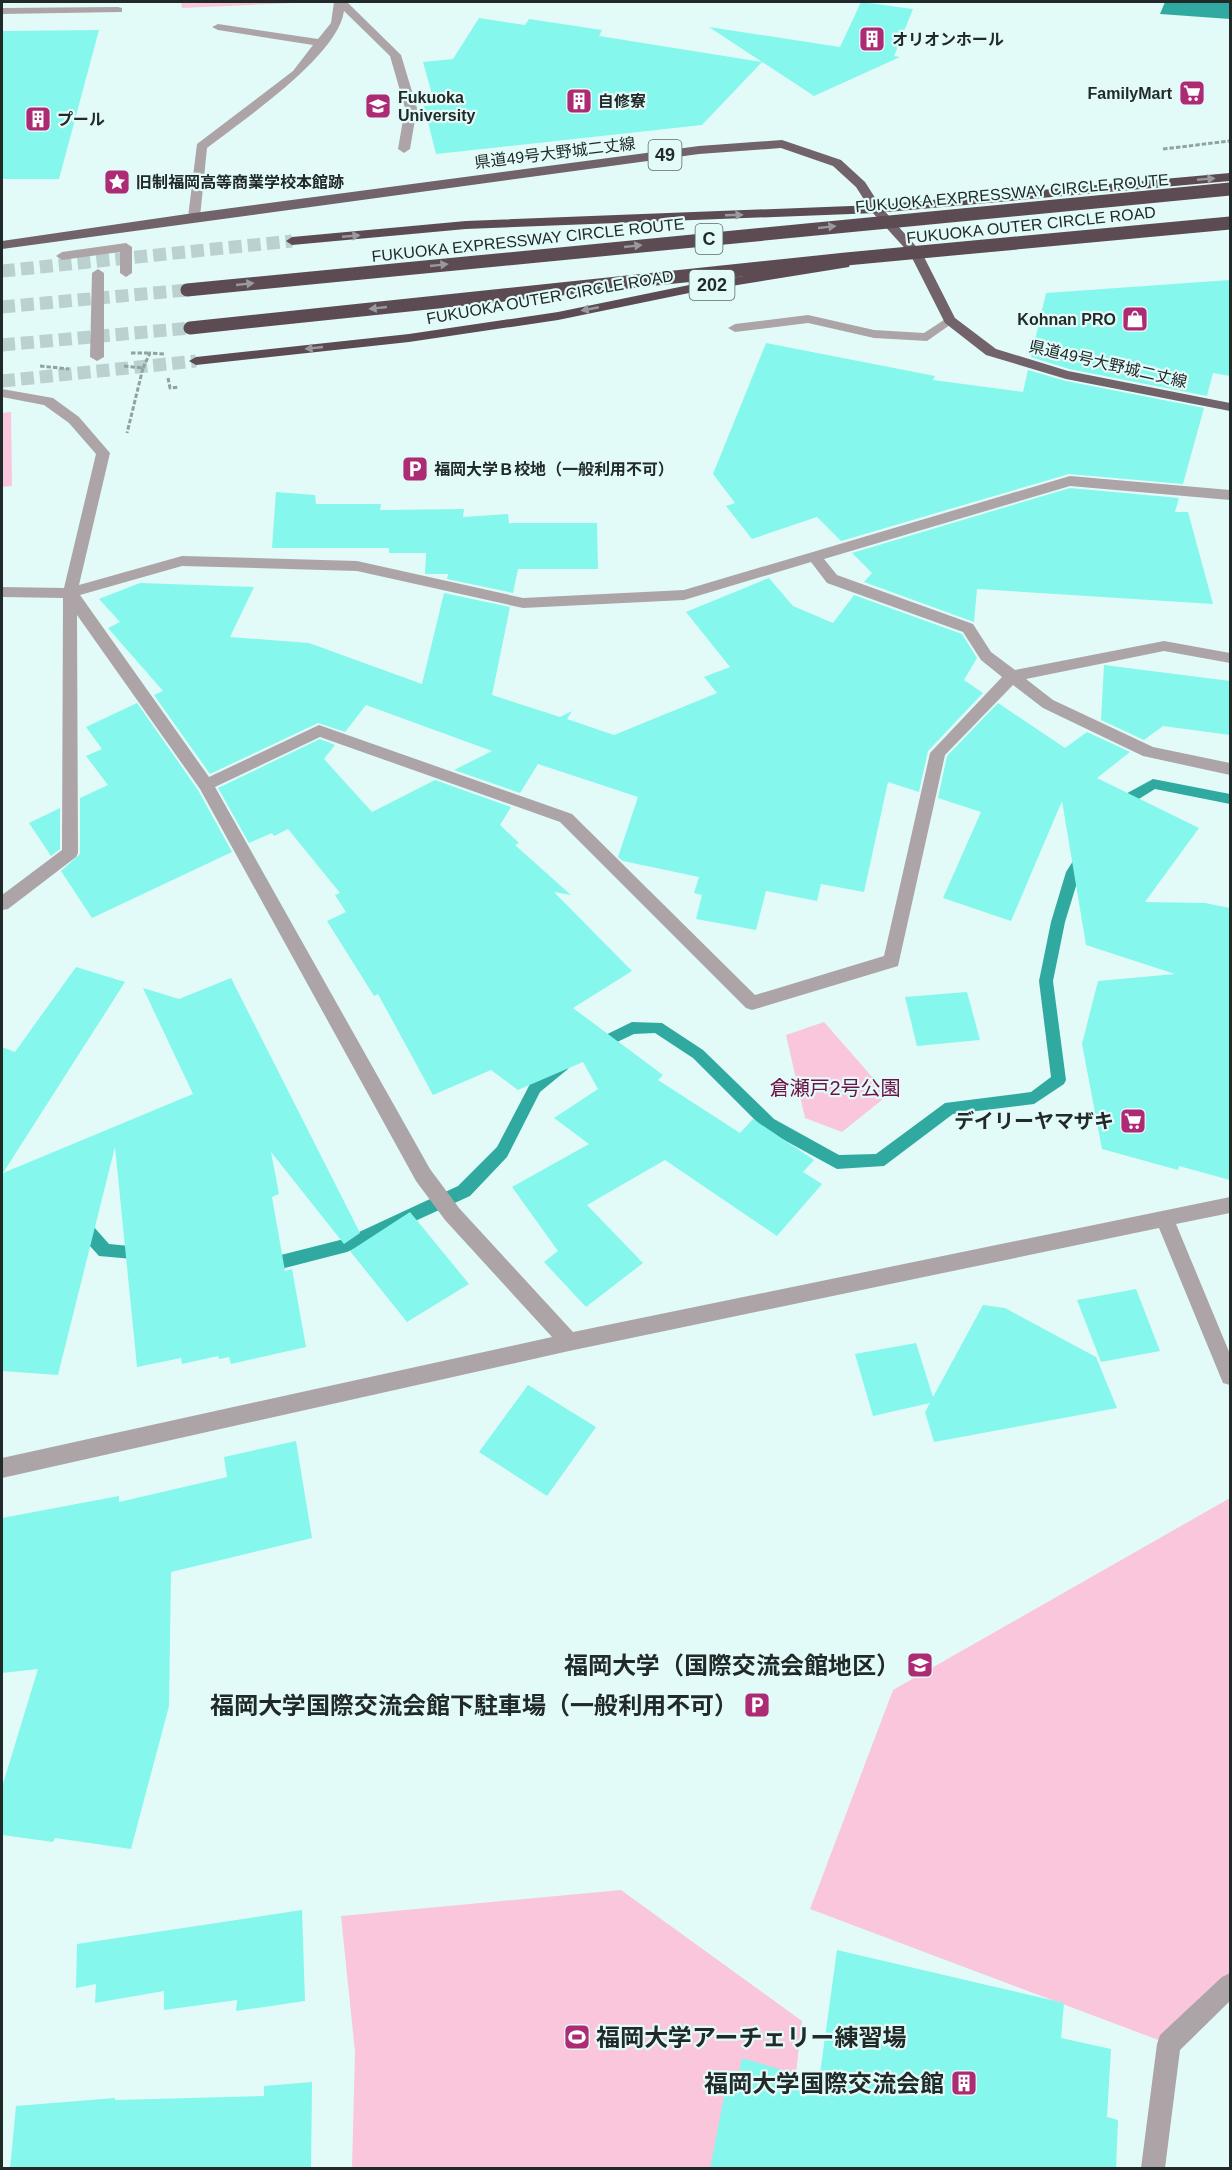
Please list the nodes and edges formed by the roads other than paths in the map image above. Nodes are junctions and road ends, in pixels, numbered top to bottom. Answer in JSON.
{"nodes":[{"id":1,"x":341,"y":2,"type":"edge"},
{"id":2,"x":118,"y":10,"type":"dead end"},
{"id":3,"x":2,"y":11,"type":"edge"},
{"id":4,"x":218,"y":27,"type":"dead end"},
{"id":5,"x":321,"y":43,"type":"junction"},
{"id":6,"x":404,"y":149,"type":"dead end"},
{"id":7,"x":1230,"y":177,"type":"edge"},
{"id":8,"x":1230,"y":189,"type":"edge"},
{"id":9,"x":876,"y":209,"type":"junction"},
{"id":10,"x":194,"y":217,"type":"junction"},
{"id":11,"x":1230,"y":223,"type":"edge"},
{"id":12,"x":292,"y":241,"type":"tunnel mouth"},
{"id":13,"x":2,"y":245,"type":"edge"},
{"id":14,"x":916,"y":253,"type":"junction"},
{"id":15,"x":62,"y":256,"type":"dead end"},
{"id":16,"x":98,"y":273,"type":"dead end"},
{"id":17,"x":126,"y":273,"type":"dead end"},
{"id":18,"x":187,"y":290,"type":"tunnel mouth"},
{"id":19,"x":950,"y":320,"type":"junction"},
{"id":20,"x":190,"y":328,"type":"tunnel mouth"},
{"id":21,"x":735,"y":328,"type":"dead end"},
{"id":22,"x":97,"y":357,"type":"dead end"},
{"id":23,"x":196,"y":361,"type":"tunnel mouth"},
{"id":24,"x":2,"y":393,"type":"edge"},
{"id":25,"x":1230,"y":407,"type":"edge"},
{"id":26,"x":1230,"y":495,"type":"edge"},
{"id":27,"x":814,"y":556,"type":"junction"},
{"id":28,"x":2,"y":592,"type":"edge"},
{"id":29,"x":70,"y":593,"type":"junction"},
{"id":30,"x":1230,"y":658,"type":"edge"},
{"id":31,"x":1012,"y":676,"type":"junction"},
{"id":32,"x":1230,"y":769,"type":"edge"},
{"id":33,"x":206,"y":785,"type":"junction"},
{"id":34,"x":2,"y":904,"type":"edge"},
{"id":35,"x":1230,"y":1205,"type":"edge"},
{"id":36,"x":1164,"y":1220,"type":"junction"},
{"id":37,"x":569,"y":1342,"type":"junction"},
{"id":38,"x":1230,"y":1377,"type":"edge"},
{"id":39,"x":2,"y":1468,"type":"edge"},
{"id":40,"x":1230,"y":1985,"type":"edge"},
{"id":41,"x":1153,"y":2169,"type":"edge"}],
"edges":[{"from":1,"to":5,"type":"street"},
{"from":1,"to":6,"type":"street"},
{"from":2,"to":3,"type":"street"},
{"from":4,"to":5,"type":"street"},
{"from":5,"to":10,"type":"street"},
{"from":9,"to":7,"type":"highway","name":"FUKUOKA OUTER CIRCLE ROAD","one_way":true},
{"from":18,"to":8,"type":"highway","name":"FUKUOKA EXPRESSWAY CIRCLE ROUTE","number":"C","one_way":true,"bridge":true},
{"from":9,"to":10,"type":"main road","name":"県道49号大野城二丈線","number":"49"},
{"from":12,"to":9,"type":"highway","name":"FUKUOKA OUTER CIRCLE ROAD","one_way":true},
{"from":9,"to":14,"type":"main road","name":"県道49号大野城二丈線","number":"49"},
{"from":10,"to":13,"type":"main road","name":"県道49号大野城二丈線","number":"49"},
{"from":11,"to":14,"type":"highway","name":"FUKUOKA OUTER CIRCLE ROAD","number":"202"},
{"from":14,"to":19,"type":"main road","name":"県道49号大野城二丈線","number":"49"},
{"from":14,"to":20,"type":"highway","number":"C","one_way":true,"bridge":true},
{"from":14,"to":23,"type":"highway","name":"FUKUOKA OUTER CIRCLE ROAD","number":"202","one_way":true},
{"from":15,"to":17,"type":"street"},
{"from":16,"to":22,"type":"street"},
{"from":19,"to":21,"type":"street"},
{"from":19,"to":25,"type":"main road","name":"県道49号大野城二丈線","number":"49"},
{"from":24,"to":29,"type":"street"},
{"from":26,"to":27,"type":"street"},
{"from":27,"to":29,"type":"street"},
{"from":27,"to":31,"type":"street"},
{"from":28,"to":29,"type":"street"},
{"from":29,"to":33,"type":"street"},
{"from":29,"to":34,"type":"street"},
{"from":30,"to":31,"type":"street"},
{"from":31,"to":32,"type":"street"},
{"from":31,"to":33,"type":"street"},
{"from":33,"to":37,"type":"street"},
{"from":35,"to":36,"type":"street"},
{"from":36,"to":37,"type":"street"},
{"from":36,"to":38,"type":"street"},
{"from":37,"to":39,"type":"street"},
{"from":40,"to":41,"type":"street"}]}
